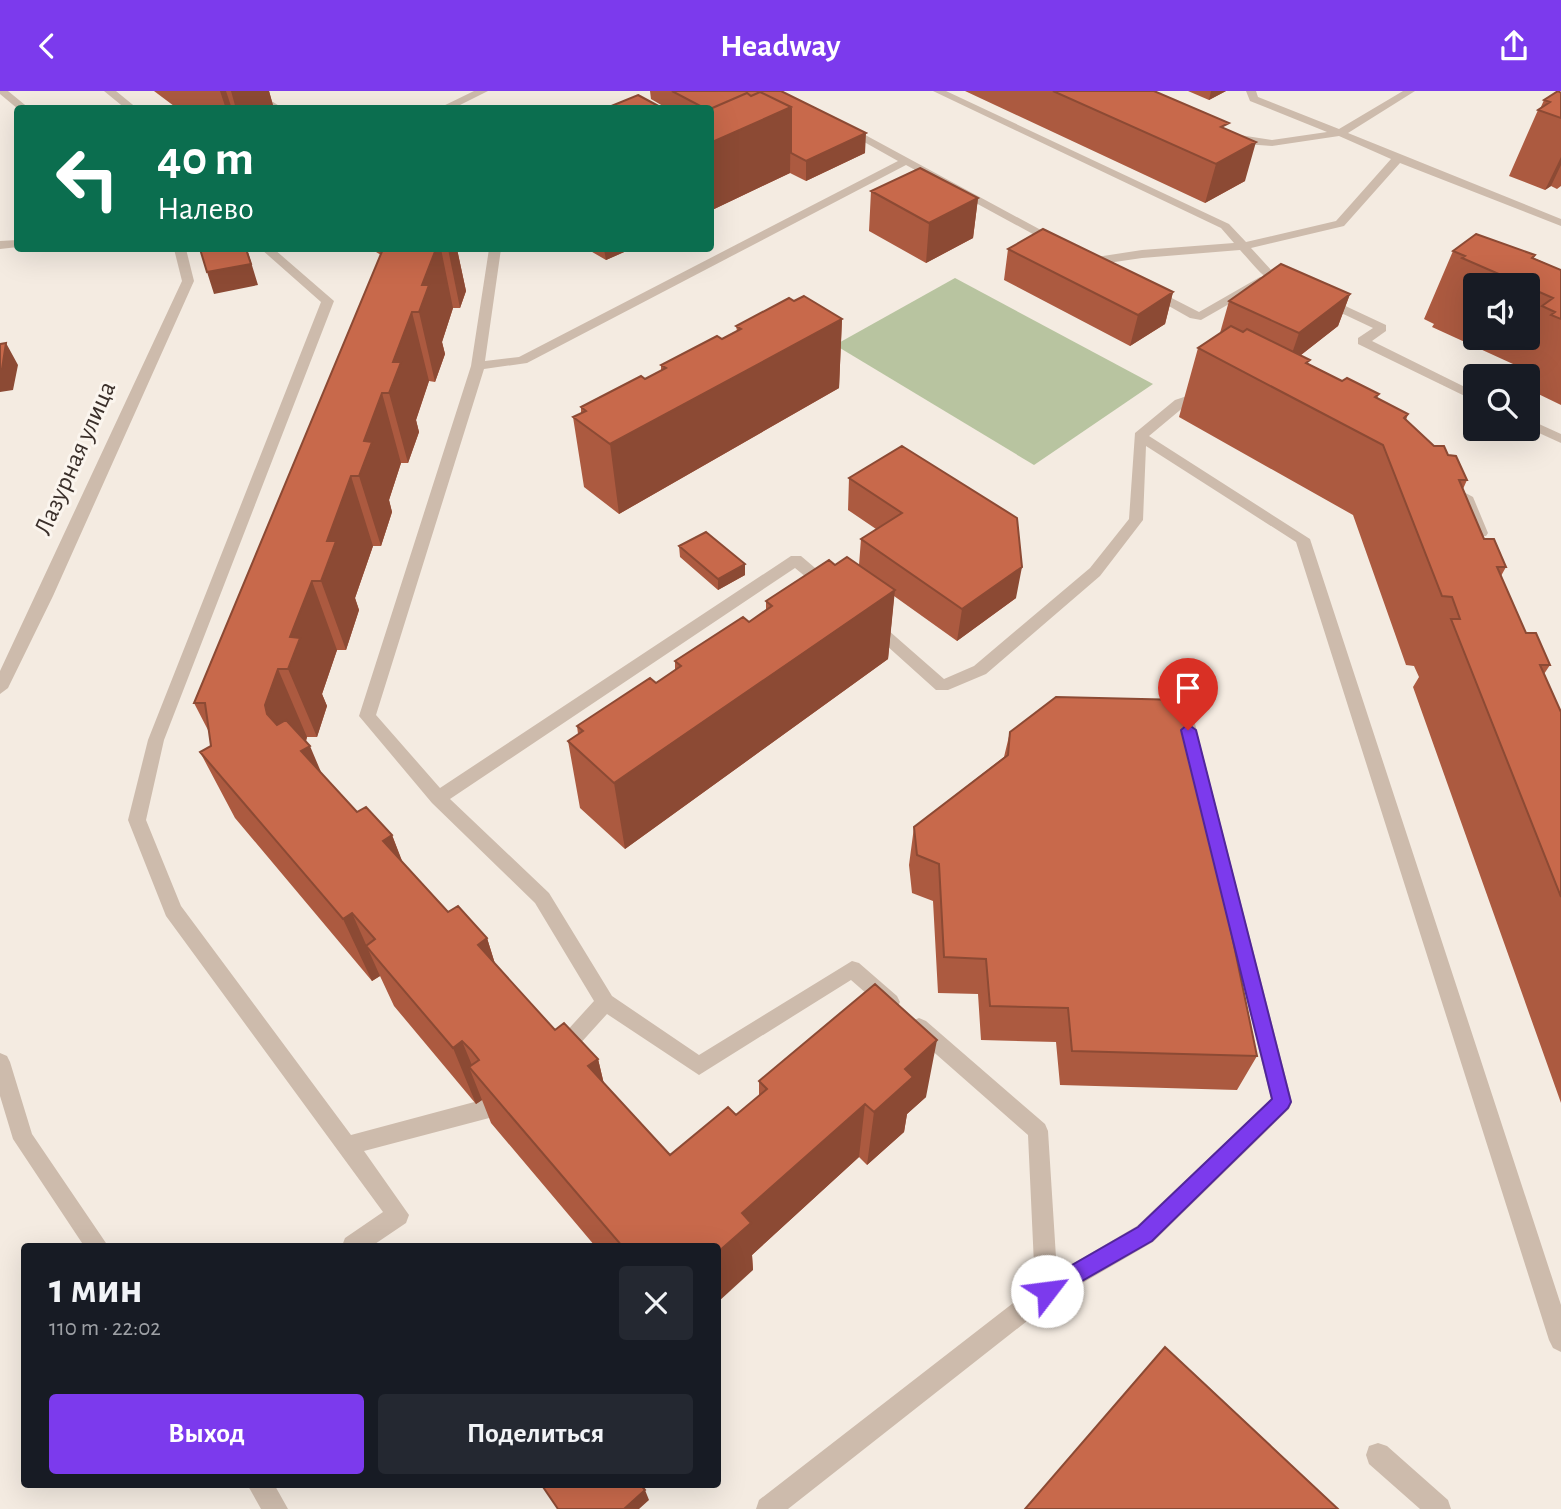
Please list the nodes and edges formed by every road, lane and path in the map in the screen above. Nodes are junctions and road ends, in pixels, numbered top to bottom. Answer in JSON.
{"nodes":[{"id":1,"x":2,"y":91,"type":"edge"},
{"id":2,"x":109,"y":91,"type":"edge"},
{"id":3,"x":249,"y":91,"type":"edge"},
{"id":4,"x":483,"y":91,"type":"edge"},
{"id":5,"x":938,"y":91,"type":"edge"},
{"id":6,"x":1251,"y":91,"type":"edge"},
{"id":7,"x":1410,"y":91,"type":"edge"},
{"id":8,"x":20,"y":105,"type":"edge"},
{"id":9,"x":128,"y":105,"type":"edge"},
{"id":10,"x":272,"y":105,"type":"edge"},
{"id":11,"x":451,"y":105,"type":"edge"},
{"id":12,"x":838,"y":123,"type":"edge"},
{"id":13,"x":1219,"y":131,"type":"edge"},
{"id":14,"x":1340,"y":133,"type":"junction"},
{"id":15,"x":1398,"y":158,"type":"junction"},
{"id":16,"x":906,"y":160,"type":"junction"},
{"id":17,"x":1561,"y":223,"type":"edge"},
{"id":18,"x":1244,"y":247,"type":"junction"},
{"id":19,"x":181,"y":252,"type":"edge"},
{"id":20,"x":271,"y":252,"type":"edge"},
{"id":21,"x":495,"y":252,"type":"edge"},
{"id":22,"x":1082,"y":255,"type":"junction"},
{"id":23,"x":1116,"y":273,"type":"edge"},
{"id":24,"x":1269,"y":275,"type":"junction"},
{"id":25,"x":1138,"y":285,"type":"edge"},
{"id":26,"x":478,"y":366,"type":"junction"},
{"id":27,"x":1463,"y":391,"type":"edge"},
{"id":28,"x":1219,"y":393,"type":"edge"},
{"id":29,"x":1540,"y":429,"type":"edge"},
{"id":30,"x":1140,"y":436,"type":"junction"},
{"id":31,"x":1561,"y":439,"type":"edge"},
{"id":32,"x":1433,"y":481,"type":"edge"},
{"id":33,"x":1488,"y":549,"type":"edge"},
{"id":34,"x":838,"y":596,"type":"edge"},
{"id":35,"x":859,"y":614,"type":"edge"},
{"id":36,"x":0,"y":688,"type":"edge"},
{"id":37,"x":1182,"y":703,"type":"edge"},
{"id":38,"x":438,"y":798,"type":"junction"},
{"id":39,"x":605,"y":1002,"type":"junction"},
{"id":40,"x":0,"y":1062,"type":"edge"},
{"id":41,"x":550,"y":1063,"type":"edge"},
{"id":42,"x":493,"y":1107,"type":"edge"},
{"id":43,"x":346,"y":1146,"type":"junction"},
{"id":44,"x":95,"y":1243,"type":"edge"},
{"id":45,"x":357,"y":1243,"type":"edge"},
{"id":46,"x":1047,"y":1291,"type":"junction"},
{"id":47,"x":1561,"y":1340,"type":"edge"},
{"id":48,"x":1378,"y":1455,"type":"dead end"},
{"id":49,"x":262,"y":1488,"type":"edge"},
{"id":50,"x":276,"y":1509,"type":"edge"},
{"id":51,"x":768,"y":1509,"type":"edge"},
{"id":52,"x":1439,"y":1509,"type":"edge"}],
"edges":[{"from":1,"to":8,"type":"street"},
{"from":2,"to":9,"type":"street"},
{"from":3,"to":10,"type":"street"},
{"from":4,"to":11,"type":"street"},
{"from":5,"to":18,"type":"street"},
{"from":6,"to":14,"type":"street"},
{"from":7,"to":14,"type":"street"},
{"from":12,"to":16,"type":"street"},
{"from":13,"to":14,"type":"street"},
{"from":14,"to":15,"type":"street"},
{"from":15,"to":17,"type":"street"},
{"from":15,"to":18,"type":"street"},
{"from":16,"to":22,"type":"street"},
{"from":16,"to":26,"type":"street"},
{"from":18,"to":22,"type":"street"},
{"from":18,"to":24,"type":"street"},
{"from":19,"to":36,"type":"street","name":"Лазурная улица"},
{"from":20,"to":43,"type":"street"},
{"from":21,"to":26,"type":"street"},
{"from":22,"to":23,"type":"street"},
{"from":24,"to":25,"type":"street"},
{"from":24,"to":27,"type":"street"},
{"from":26,"to":38,"type":"street"},
{"from":28,"to":30,"type":"street"},
{"from":29,"to":31,"type":"street"},
{"from":30,"to":35,"type":"street"},
{"from":30,"to":47,"type":"street"},
{"from":32,"to":33,"type":"street"},
{"from":34,"to":38,"type":"street"},
{"from":37,"to":46,"type":"street"},
{"from":38,"to":39,"type":"street"},
{"from":39,"to":41,"type":"street"},
{"from":39,"to":46,"type":"street"},
{"from":40,"to":44,"type":"street"},
{"from":42,"to":43,"type":"street"},
{"from":43,"to":45,"type":"street"},
{"from":46,"to":51,"type":"street"},
{"from":48,"to":52,"type":"street"},
{"from":49,"to":50,"type":"street"}]}
